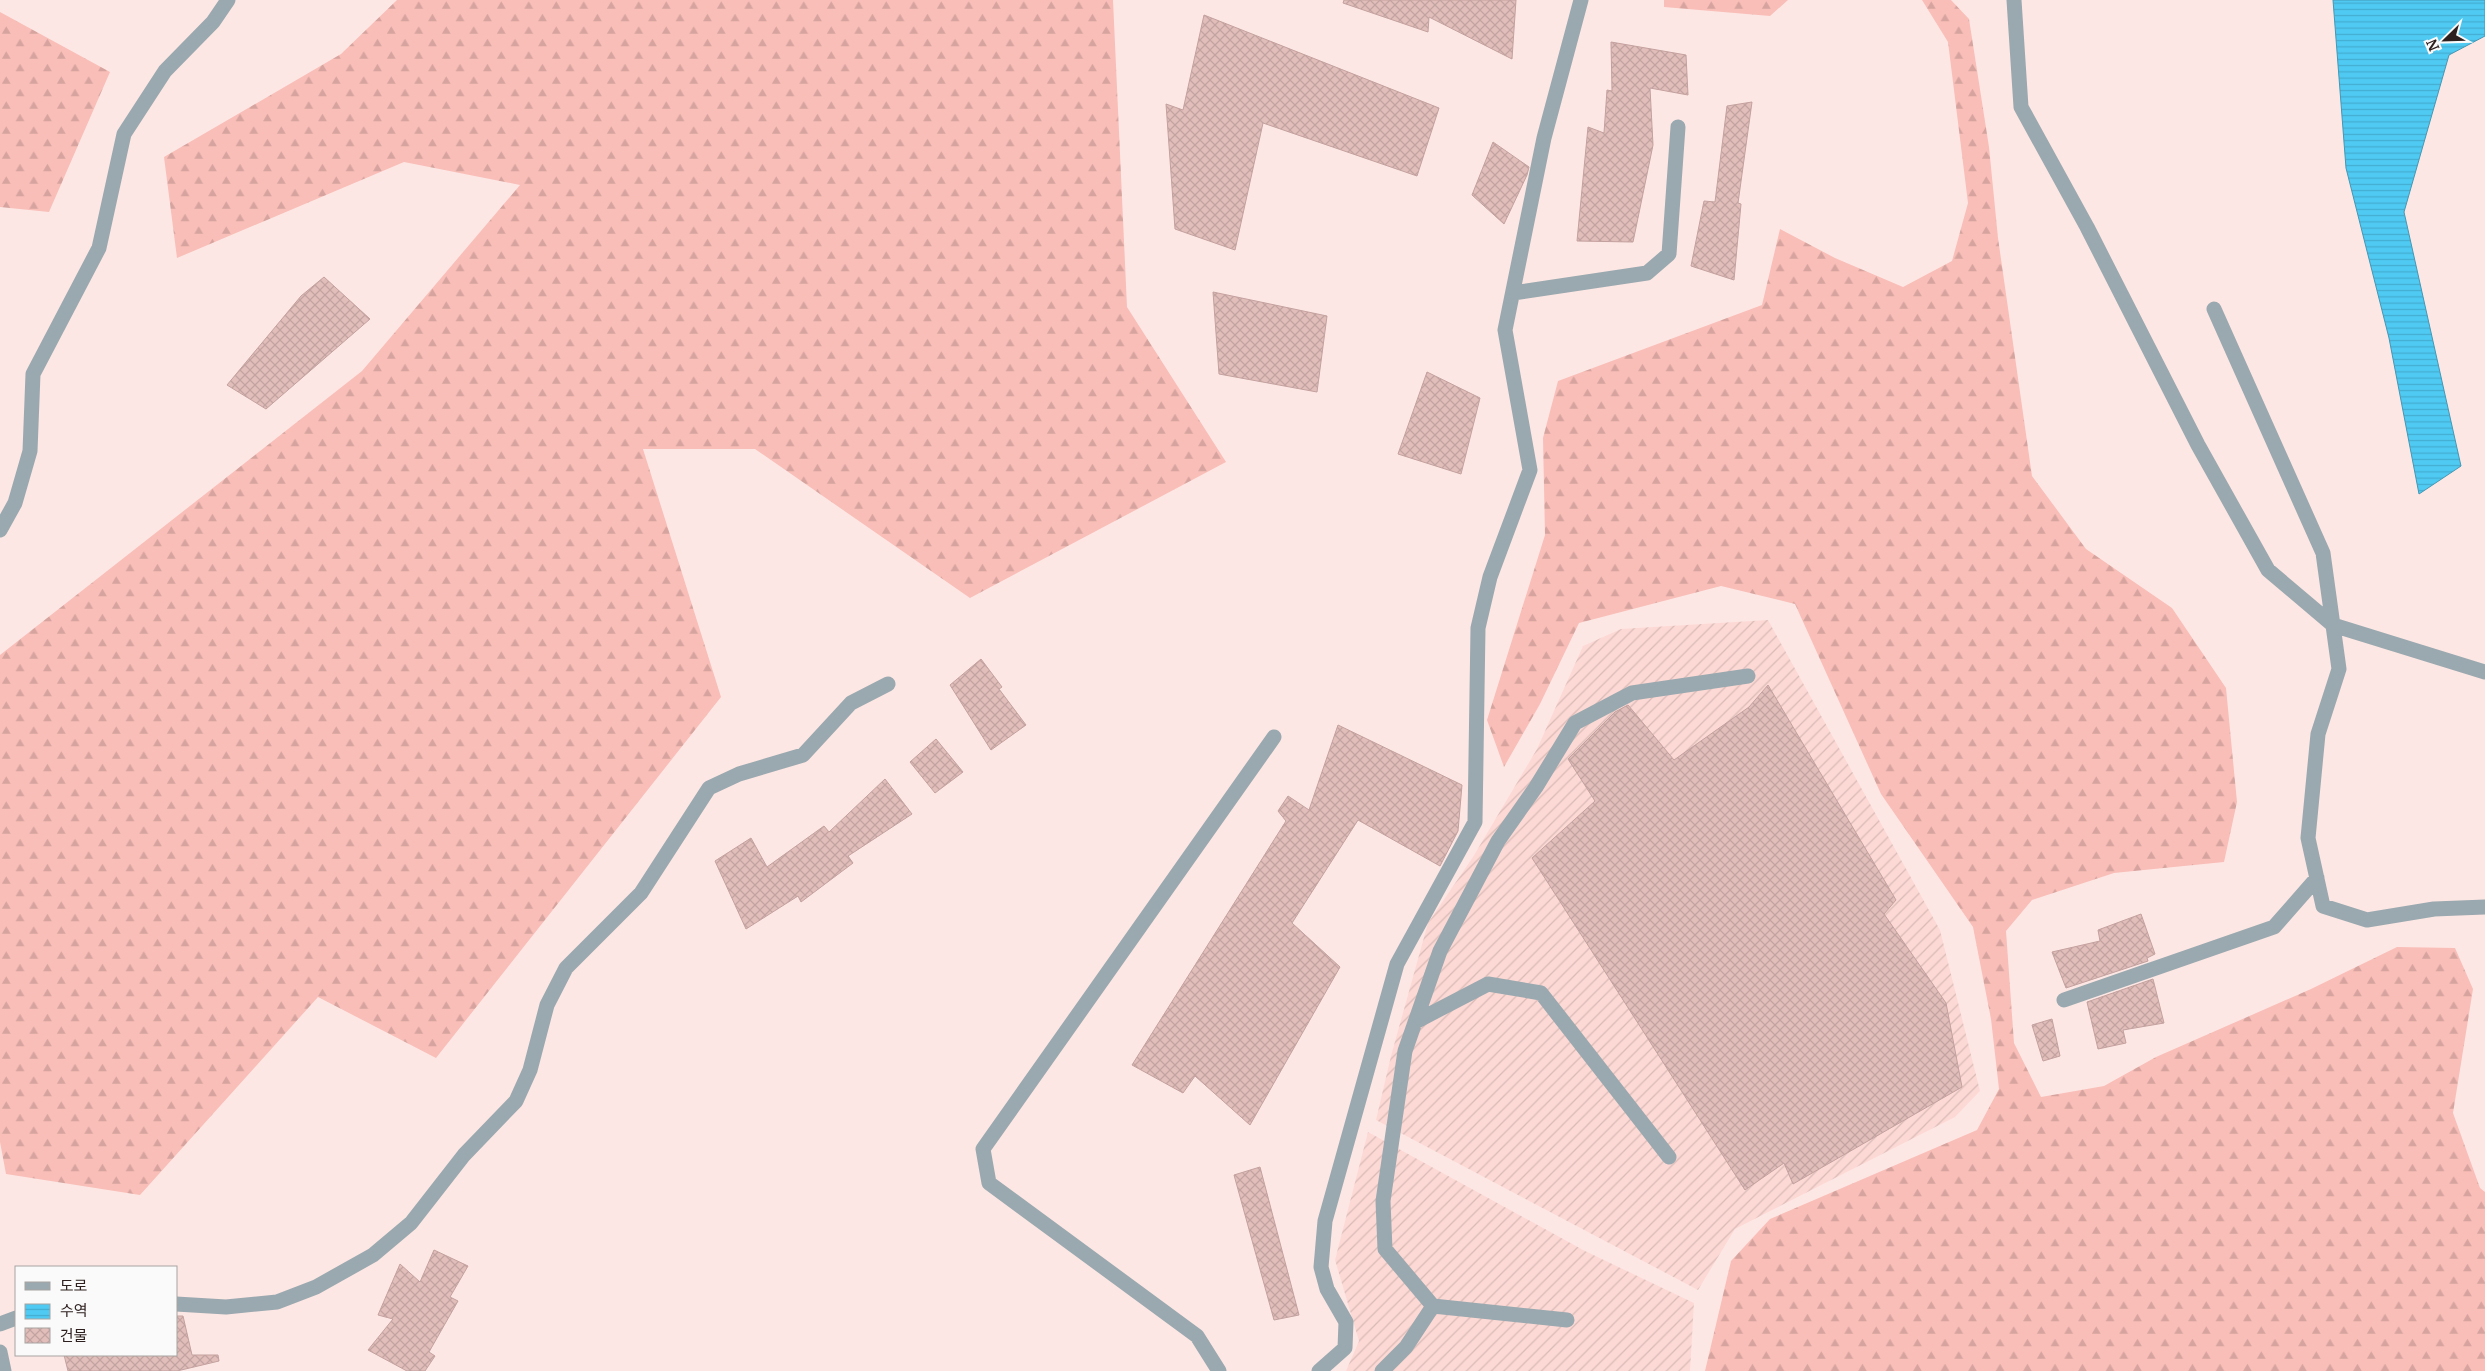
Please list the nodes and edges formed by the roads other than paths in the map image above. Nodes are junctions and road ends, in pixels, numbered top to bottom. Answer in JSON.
{"nodes":[{"id":1,"x":228,"y":0,"type":"edge"},
{"id":2,"x":1581,"y":0,"type":"edge"},
{"id":3,"x":2014,"y":0,"type":"edge"},
{"id":4,"x":1678,"y":127,"type":"dead end"},
{"id":5,"x":1513,"y":293,"type":"junction"},
{"id":6,"x":2214,"y":309,"type":"dead end"},
{"id":7,"x":0,"y":530,"type":"edge"},
{"id":8,"x":2333,"y":625,"type":"junction"},
{"id":9,"x":2485,"y":672,"type":"edge"},
{"id":10,"x":1748,"y":676,"type":"dead end"},
{"id":11,"x":888,"y":684,"type":"dead end"},
{"id":12,"x":1274,"y":737,"type":"dead end"},
{"id":13,"x":2317,"y":878,"type":"junction"},
{"id":14,"x":2485,"y":907,"type":"edge"},
{"id":15,"x":2064,"y":1000,"type":"dead end"},
{"id":16,"x":1415,"y":1022,"type":"junction"},
{"id":17,"x":1669,"y":1157,"type":"dead end"},
{"id":18,"x":178,"y":1304,"type":"edge"},
{"id":19,"x":1433,"y":1306,"type":"junction"},
{"id":20,"x":15,"y":1318,"type":"edge"},
{"id":21,"x":1567,"y":1320,"type":"dead end"},
{"id":22,"x":0,"y":1324,"type":"edge"},
{"id":23,"x":0,"y":1352,"type":"edge"},
{"id":24,"x":4,"y":1371,"type":"edge"},
{"id":25,"x":1219,"y":1371,"type":"edge"},
{"id":26,"x":1319,"y":1371,"type":"edge"},
{"id":27,"x":1382,"y":1371,"type":"edge"}],
"edges":[{"from":1,"to":7,"type":"street"},
{"from":2,"to":5,"type":"street"},
{"from":3,"to":8,"type":"street"},
{"from":4,"to":5,"type":"street"},
{"from":5,"to":26,"type":"street"},
{"from":6,"to":8,"type":"street"},
{"from":8,"to":9,"type":"street"},
{"from":8,"to":13,"type":"street"},
{"from":10,"to":16,"type":"street"},
{"from":11,"to":18,"type":"street"},
{"from":12,"to":25,"type":"street"},
{"from":13,"to":14,"type":"street"},
{"from":13,"to":15,"type":"street"},
{"from":16,"to":17,"type":"street"},
{"from":16,"to":19,"type":"street"},
{"from":19,"to":21,"type":"street"},
{"from":19,"to":27,"type":"street"},
{"from":20,"to":22,"type":"street"},
{"from":23,"to":24,"type":"street"}]}
